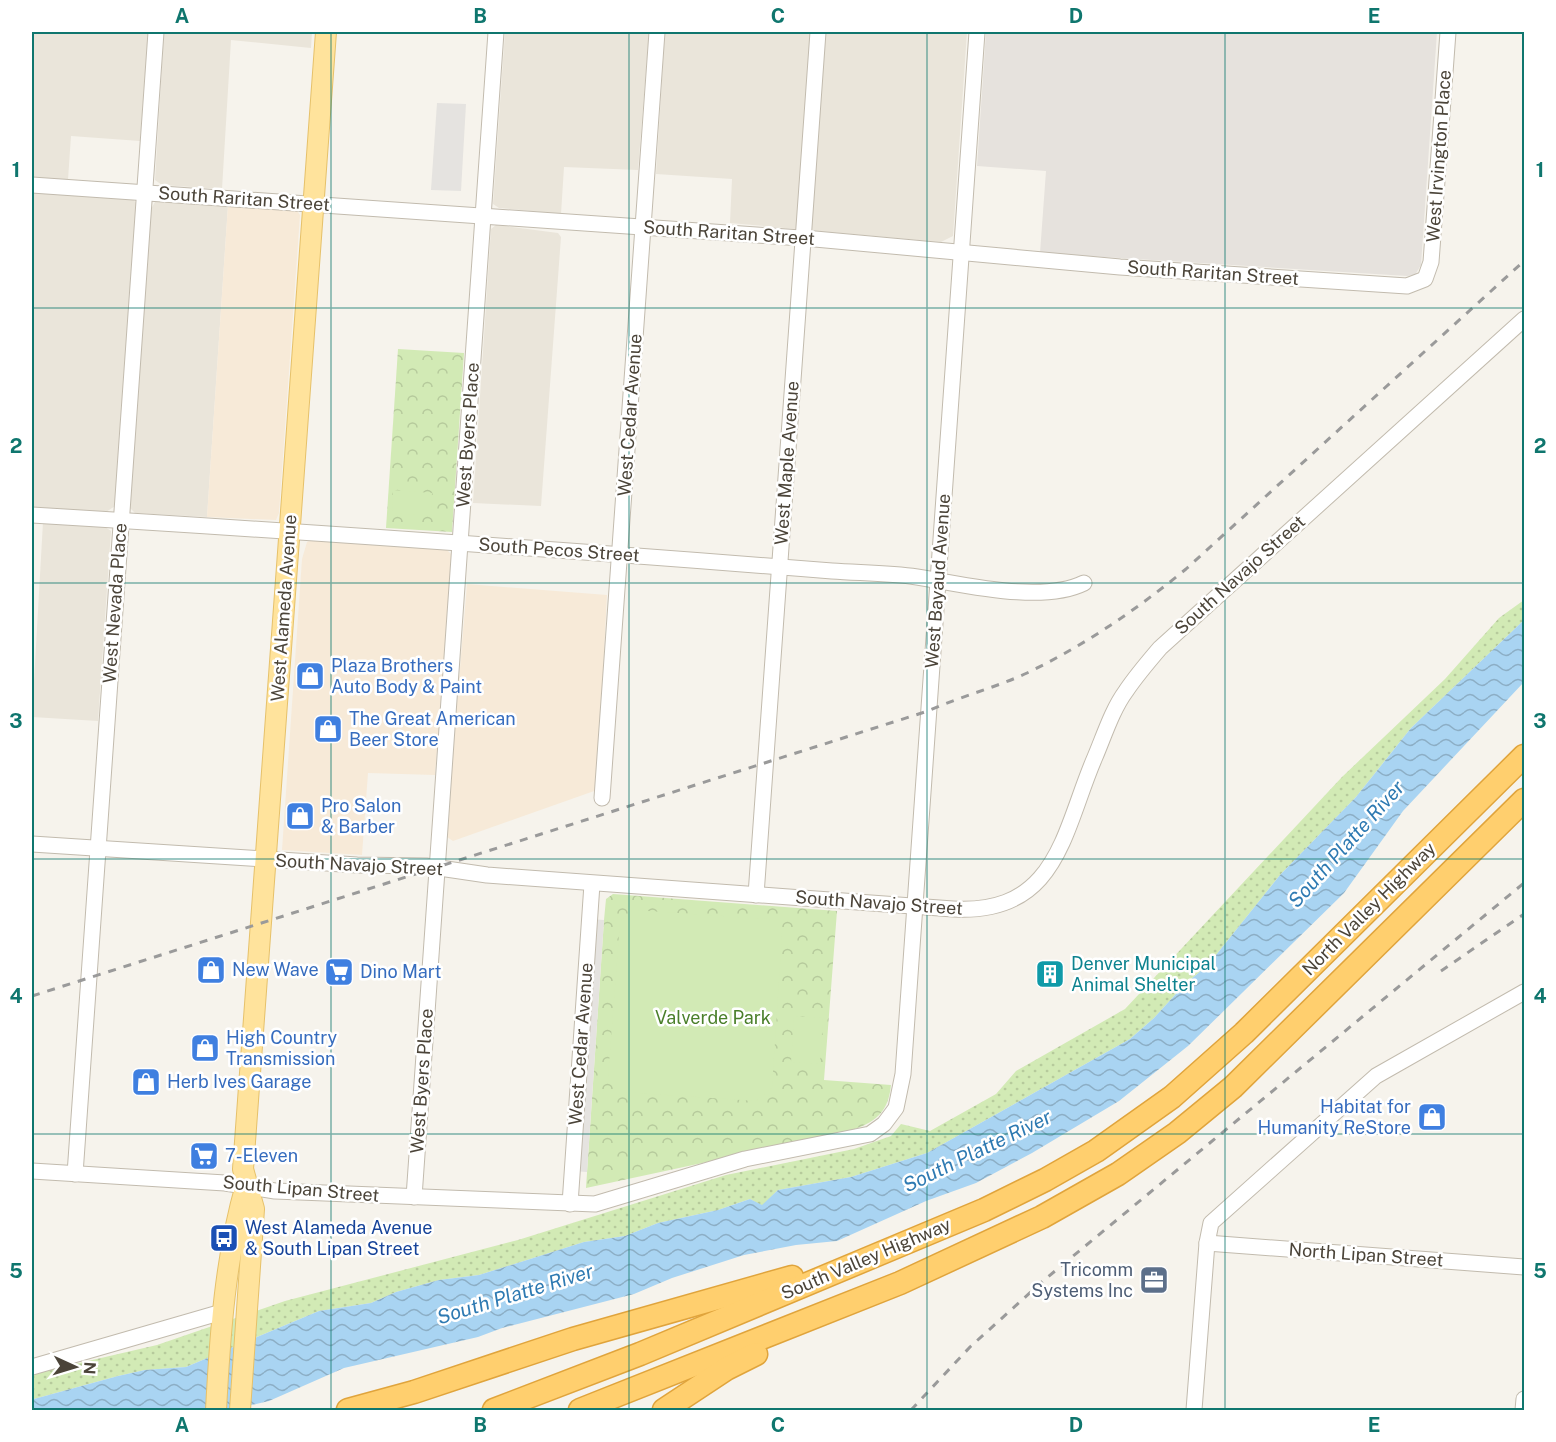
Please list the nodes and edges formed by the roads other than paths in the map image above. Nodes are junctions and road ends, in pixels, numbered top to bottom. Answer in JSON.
{"nodes":[{"id":1,"x":156,"y":32,"type":"edge"},
{"id":2,"x":326,"y":32,"type":"edge"},
{"id":3,"x":496,"y":32,"type":"edge"},
{"id":4,"x":657,"y":32,"type":"edge"},
{"id":5,"x":818,"y":32,"type":"edge"},
{"id":6,"x":977,"y":32,"type":"edge"},
{"id":7,"x":1448,"y":32,"type":"edge"},
{"id":8,"x":32,"y":185,"type":"edge"},
{"id":9,"x":145,"y":192,"type":"junction"},
{"id":10,"x":313,"y":203,"type":"junction"},
{"id":11,"x":483,"y":216,"type":"junction"},
{"id":12,"x":644,"y":227,"type":"junction"},
{"id":13,"x":804,"y":238,"type":"junction"},
{"id":14,"x":961,"y":254,"type":"junction"},
{"id":15,"x":1425,"y":279,"type":"joint"},
{"id":16,"x":1524,"y":319,"type":"edge"},
{"id":17,"x":32,"y":515,"type":"edge"},
{"id":18,"x":121,"y":520,"type":"junction"},
{"id":19,"x":289,"y":532,"type":"junction"},
{"id":20,"x":460,"y":543,"type":"junction"},
{"id":21,"x":620,"y":554,"type":"junction"},
{"id":22,"x":780,"y":567,"type":"junction"},
{"id":23,"x":938,"y":582,"type":"junction"},
{"id":24,"x":1084,"y":584,"type":"dead end"},
{"id":25,"x":1524,"y":756,"type":"edge"},
{"id":26,"x":602,"y":798,"type":"dead end"},
{"id":27,"x":1524,"y":800,"type":"edge"},
{"id":28,"x":32,"y":844,"type":"edge"},
{"id":29,"x":98,"y":848,"type":"junction"},
{"id":30,"x":265,"y":859,"type":"junction"},
{"id":31,"x":436,"y":867,"type":"junction"},
{"id":32,"x":592,"y":884,"type":"junction"},
{"id":33,"x":756,"y":895,"type":"junction"},
{"id":34,"x":915,"y":906,"type":"junction"},
{"id":35,"x":1524,"y":992,"type":"edge"},
{"id":36,"x":1213,"y":1062,"type":"joint"},
{"id":37,"x":1218,"y":1100,"type":"joint"},
{"id":38,"x":884,"y":1124,"type":"joint"},
{"id":39,"x":32,"y":1171,"type":"edge"},
{"id":40,"x":75,"y":1174,"type":"junction"},
{"id":41,"x":246,"y":1185,"type":"junction"},
{"id":42,"x":414,"y":1197,"type":"junction"},
{"id":43,"x":570,"y":1204,"type":"junction"},
{"id":44,"x":921,"y":1236,"type":"junction"},
{"id":45,"x":1207,"y":1243,"type":"junction"},
{"id":46,"x":1524,"y":1267,"type":"edge"},
{"id":47,"x":861,"y":1299,"type":"junction"},
{"id":48,"x":222,"y":1312,"type":"junction"},
{"id":49,"x":32,"y":1367,"type":"edge"},
{"id":50,"x":1524,"y":1399,"type":"edge"},
{"id":51,"x":216,"y":1410,"type":"edge"},
{"id":52,"x":240,"y":1410,"type":"edge"},
{"id":53,"x":348,"y":1410,"type":"edge"},
{"id":54,"x":494,"y":1410,"type":"edge"},
{"id":55,"x":580,"y":1410,"type":"edge"},
{"id":56,"x":666,"y":1410,"type":"edge"},
{"id":57,"x":1194,"y":1410,"type":"edge"},
{"id":58,"x":1523,"y":1410,"type":"edge"}],
"edges":[{"from":1,"to":9,"type":"street","name":"West Nevada Place"},
{"from":2,"to":10,"type":"main road","name":"West Alameda Avenue"},
{"from":3,"to":11,"type":"street","name":"West Byers Place"},
{"from":4,"to":12,"type":"street","name":"West Cedar Avenue"},
{"from":5,"to":13,"type":"street","name":"West Maple Avenue"},
{"from":6,"to":14,"type":"street","name":"West Bayaud Avenue"},
{"from":7,"to":15,"type":"street","name":"West Irvington Place"},
{"from":8,"to":9,"type":"street","name":"South Raritan Street"},
{"from":9,"to":10,"type":"street","name":"South Raritan Street"},
{"from":9,"to":18,"type":"street","name":"West Nevada Place"},
{"from":10,"to":11,"type":"street","name":"South Raritan Street"},
{"from":10,"to":19,"type":"main road","name":"West Alameda Avenue"},
{"from":11,"to":12,"type":"street","name":"South Raritan Street"},
{"from":11,"to":20,"type":"street","name":"West Byers Place"},
{"from":12,"to":13,"type":"street","name":"South Raritan Street"},
{"from":12,"to":21,"type":"street","name":"West Cedar Avenue"},
{"from":13,"to":14,"type":"street","name":"South Raritan Street"},
{"from":13,"to":22,"type":"street","name":"West Maple Avenue"},
{"from":14,"to":15,"type":"street","name":"South Raritan Street"},
{"from":14,"to":23,"type":"street","name":"West Bayaud Avenue"},
{"from":16,"to":34,"type":"street","name":"South Navajo Street"},
{"from":17,"to":18,"type":"street","name":"South Pecos Street"},
{"from":18,"to":19,"type":"street","name":"South Pecos Street"},
{"from":18,"to":29,"type":"street","name":"West Nevada Place"},
{"from":19,"to":20,"type":"street","name":"South Pecos Street"},
{"from":19,"to":30,"type":"main road","name":"West Alameda Avenue"},
{"from":20,"to":21,"type":"street","name":"South Pecos Street"},
{"from":20,"to":31,"type":"street","name":"West Byers Place"},
{"from":21,"to":22,"type":"street","name":"South Pecos Street"},
{"from":21,"to":26,"type":"street","name":"West Cedar Avenue"},
{"from":22,"to":23,"type":"street","name":"South Pecos Street"},
{"from":22,"to":33,"type":"street","name":"West Maple Avenue"},
{"from":23,"to":24,"type":"street","name":"South Pecos Street"},
{"from":23,"to":34,"type":"street","name":"West Bayaud Avenue"},
{"from":25,"to":36,"type":"highway","name":"North Valley Highway"},
{"from":27,"to":37,"type":"highway","name":"North Valley Highway"},
{"from":28,"to":29,"type":"street","name":"South Navajo Street"},
{"from":29,"to":30,"type":"street","name":"South Navajo Street"},
{"from":29,"to":40,"type":"street","name":"West Nevada Place"},
{"from":30,"to":31,"type":"street","name":"South Navajo Street"},
{"from":30,"to":41,"type":"main road","name":"West Alameda Avenue"},
{"from":31,"to":32,"type":"street","name":"South Navajo Street"},
{"from":31,"to":42,"type":"street","name":"West Byers Place"},
{"from":32,"to":33,"type":"street","name":"South Navajo Street"},
{"from":32,"to":43,"type":"street","name":"West Cedar Avenue"},
{"from":33,"to":34,"type":"street","name":"South Navajo Street"},
{"from":34,"to":38,"type":"street","name":"West Bayaud Avenue"},
{"from":35,"to":45,"type":"street"},
{"from":36,"to":44,"type":"highway","name":"South Valley Highway"},
{"from":37,"to":47,"type":"highway","name":"South Valley Highway"},
{"from":38,"to":43,"type":"street","name":"South Lipan Street"},
{"from":39,"to":40,"type":"street","name":"South Lipan Street"},
{"from":40,"to":41,"type":"street","name":"South Lipan Street"},
{"from":41,"to":42,"type":"street","name":"South Lipan Street"},
{"from":41,"to":48,"type":"main road","name":"West Alameda Avenue"},
{"from":41,"to":52,"type":"main road","name":"West Alameda Avenue"},
{"from":42,"to":43,"type":"street","name":"South Lipan Street"},
{"from":44,"to":53,"type":"highway"},
{"from":44,"to":54,"type":"highway","name":"South Valley Highway"},
{"from":45,"to":46,"type":"street","name":"North Lipan Street"},
{"from":45,"to":57,"type":"street"},
{"from":47,"to":55,"type":"highway","name":"South Valley Highway"},
{"from":47,"to":56,"type":"highway"},
{"from":48,"to":49,"type":"street"},
{"from":48,"to":51,"type":"main road","name":"West Alameda Avenue"},
{"from":50,"to":58,"type":"street"}]}
